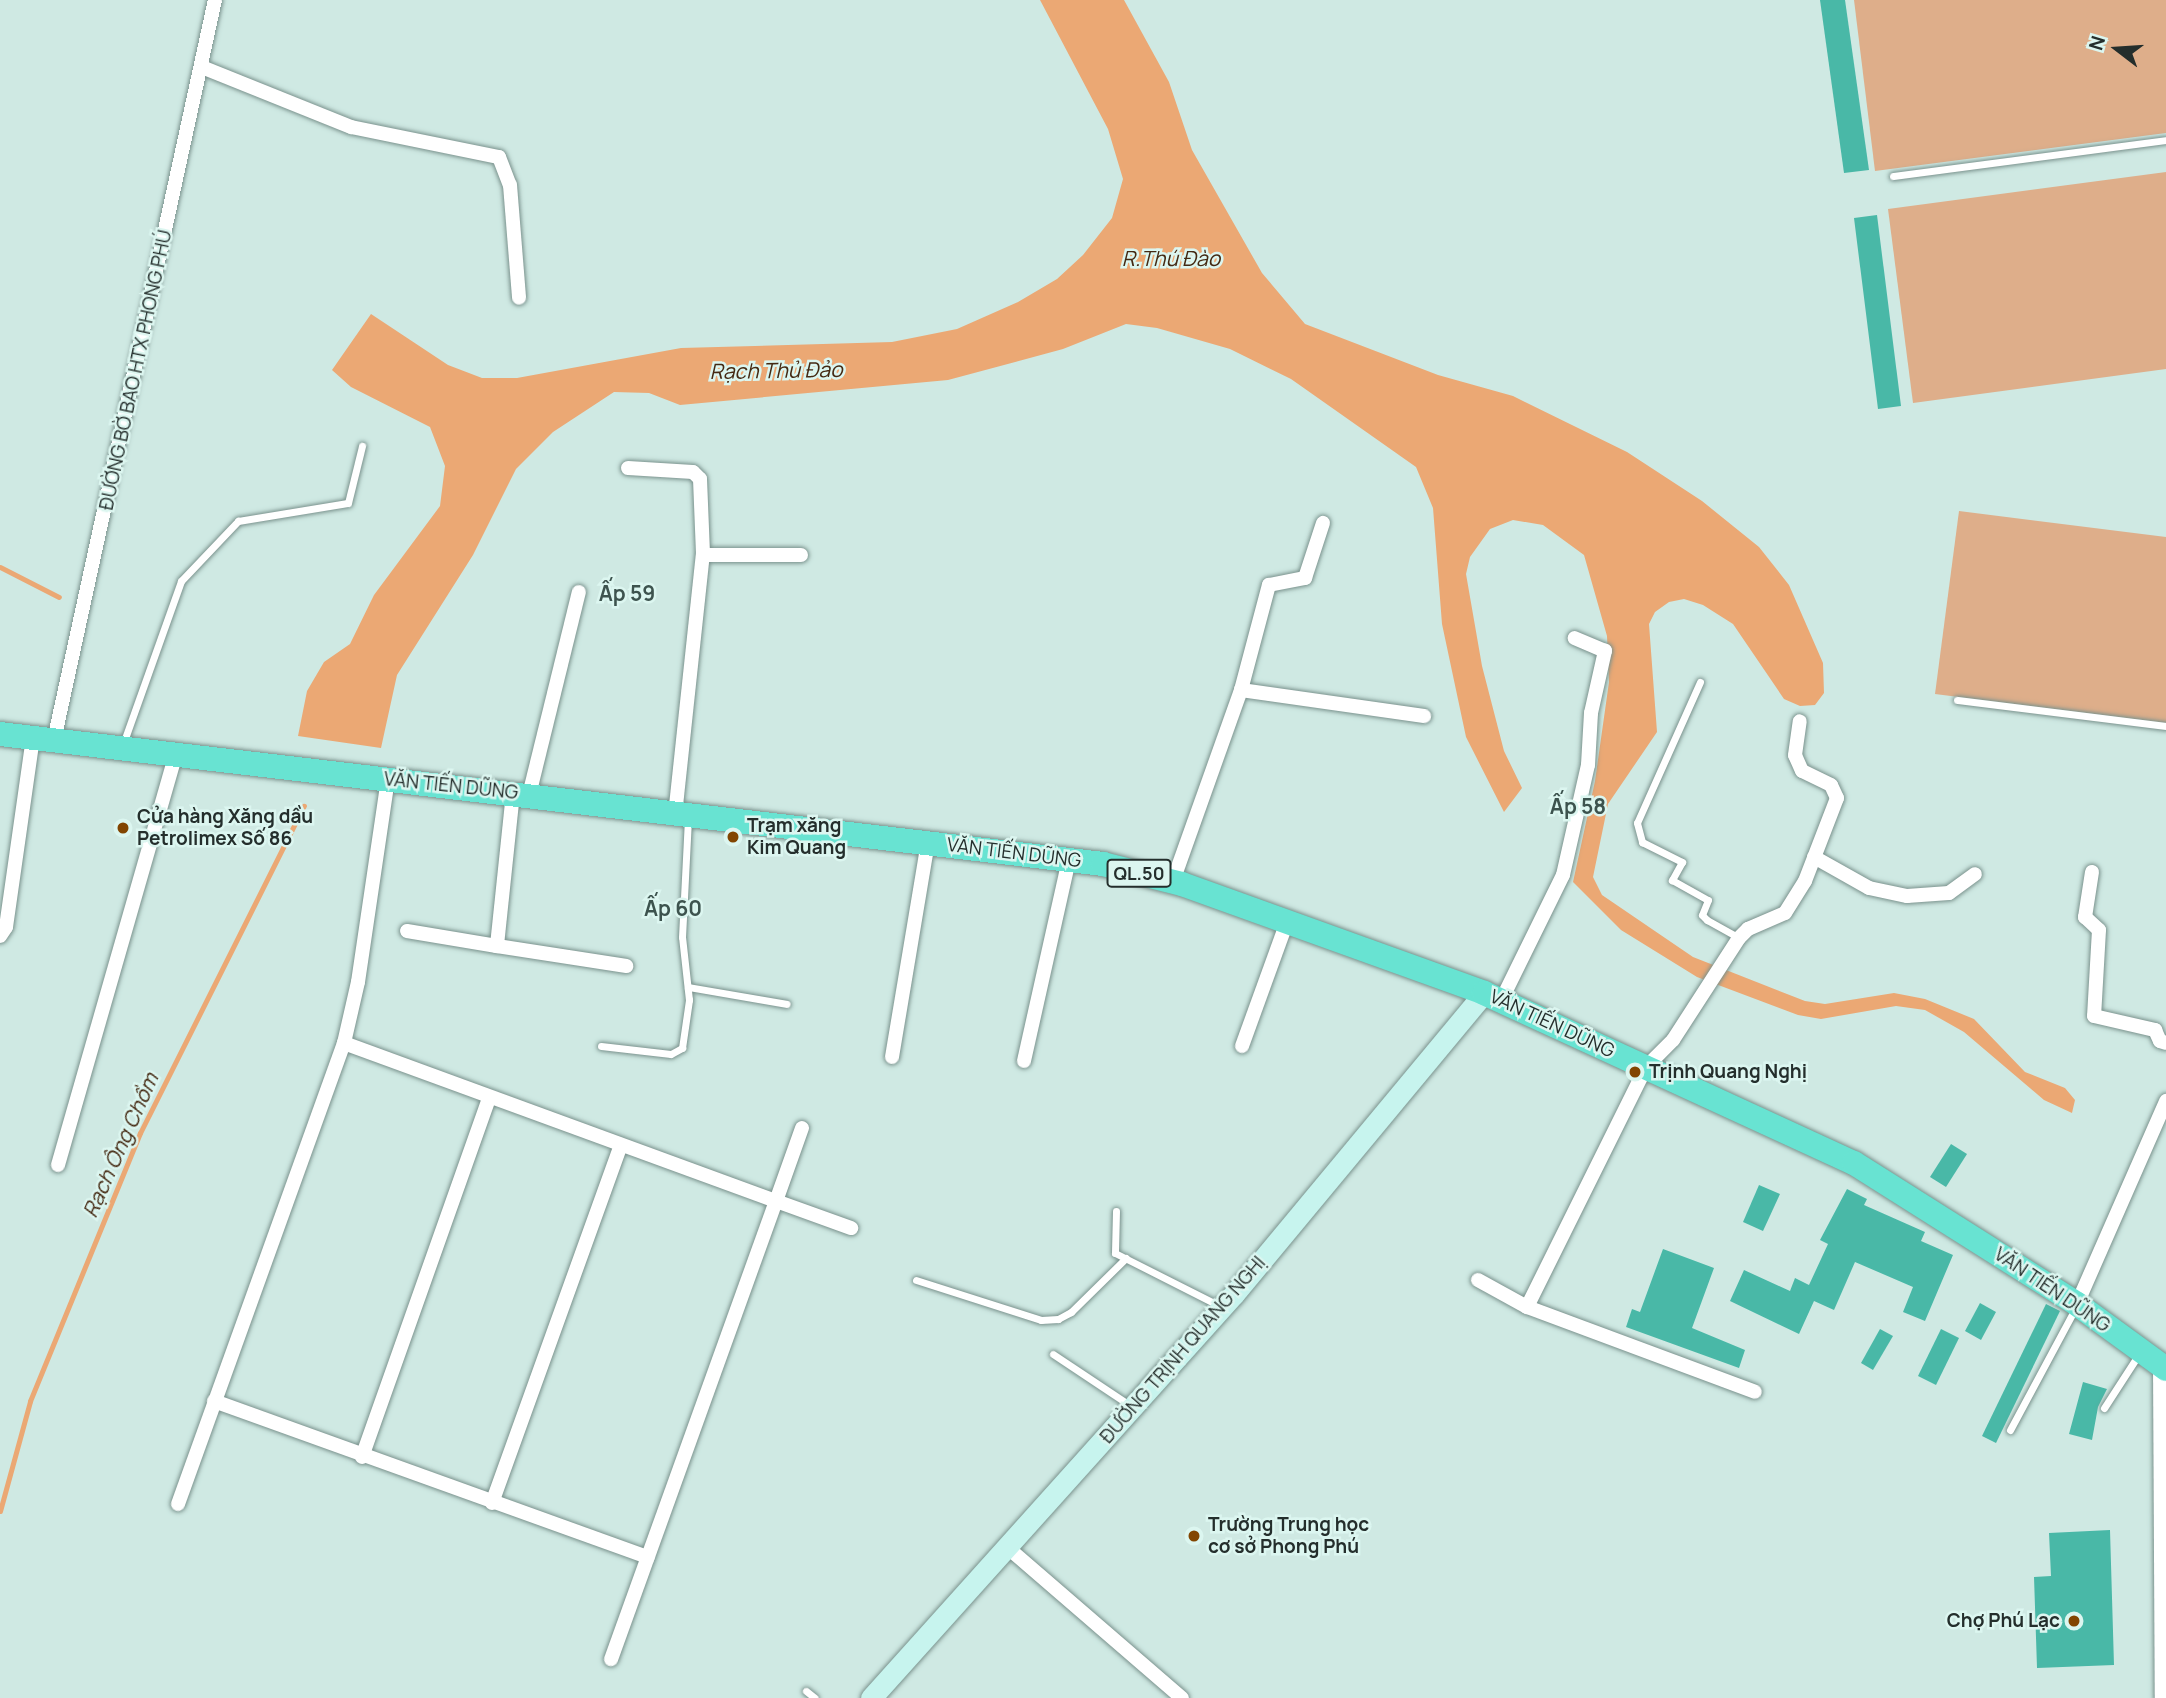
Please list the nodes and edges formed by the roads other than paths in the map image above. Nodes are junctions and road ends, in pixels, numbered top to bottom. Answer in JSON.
{"nodes":[{"id":1,"x":215,"y":0,"type":"edge"},
{"id":2,"x":202,"y":67,"type":"junction"},
{"id":3,"x":2166,"y":140,"type":"edge"},
{"id":4,"x":1893,"y":176,"type":"dead end"},
{"id":5,"x":519,"y":298,"type":"dead end"},
{"id":6,"x":362,"y":446,"type":"dead end"},
{"id":7,"x":628,"y":468,"type":"dead end"},
{"id":8,"x":1323,"y":523,"type":"dead end"},
{"id":9,"x":703,"y":555,"type":"junction"},
{"id":10,"x":801,"y":555,"type":"dead end"},
{"id":11,"x":579,"y":592,"type":"dead end"},
{"id":12,"x":1575,"y":638,"type":"dead end"},
{"id":13,"x":1700,"y":682,"type":"dead end"},
{"id":14,"x":1241,"y":690,"type":"junction"},
{"id":15,"x":1957,"y":700,"type":"dead end"},
{"id":16,"x":1424,"y":716,"type":"dead end"},
{"id":17,"x":1800,"y":721,"type":"dead end"},
{"id":18,"x":2166,"y":726,"type":"edge"},
{"id":19,"x":0,"y":734,"type":"edge"},
{"id":20,"x":43,"y":739,"type":"junction"},
{"id":21,"x":121,"y":748,"type":"junction"},
{"id":22,"x":175,"y":756,"type":"junction"},
{"id":23,"x":388,"y":779,"type":"junction"},
{"id":24,"x":521,"y":794,"type":"junction"},
{"id":25,"x":682,"y":816,"type":"junction"},
{"id":26,"x":928,"y":843,"type":"junction"},
{"id":27,"x":1814,"y":857,"type":"junction"},
{"id":28,"x":1069,"y":860,"type":"junction"},
{"id":29,"x":2092,"y":872,"type":"dead end"},
{"id":30,"x":1975,"y":874,"type":"dead end"},
{"id":31,"x":1173,"y":881,"type":"junction"},
{"id":32,"x":1287,"y":922,"type":"junction"},
{"id":33,"x":407,"y":931,"type":"dead end"},
{"id":34,"x":0,"y":936,"type":"edge"},
{"id":35,"x":1740,"y":938,"type":"junction"},
{"id":36,"x":497,"y":946,"type":"junction"},
{"id":37,"x":626,"y":966,"type":"dead end"},
{"id":38,"x":688,"y":987,"type":"junction"},
{"id":39,"x":1492,"y":997,"type":"junction"},
{"id":40,"x":787,"y":1004,"type":"dead end"},
{"id":41,"x":2166,"y":1043,"type":"edge"},
{"id":42,"x":344,"y":1044,"type":"junction"},
{"id":43,"x":601,"y":1046,"type":"dead end"},
{"id":44,"x":1242,"y":1046,"type":"dead end"},
{"id":45,"x":892,"y":1058,"type":"dead end"},
{"id":46,"x":1024,"y":1061,"type":"dead end"},
{"id":47,"x":1646,"y":1067,"type":"junction"},
{"id":48,"x":489,"y":1098,"type":"junction"},
{"id":49,"x":2166,"y":1101,"type":"edge"},
{"id":50,"x":802,"y":1128,"type":"dead end"},
{"id":51,"x":620,"y":1147,"type":"junction"},
{"id":52,"x":58,"y":1165,"type":"dead end"},
{"id":53,"x":776,"y":1202,"type":"junction"},
{"id":54,"x":1116,"y":1211,"type":"dead end"},
{"id":55,"x":851,"y":1228,"type":"dead end"},
{"id":56,"x":1126,"y":1258,"type":"junction"},
{"id":57,"x":916,"y":1280,"type":"dead end"},
{"id":58,"x":1478,"y":1280,"type":"dead end"},
{"id":59,"x":2077,"y":1304,"type":"junction"},
{"id":60,"x":1222,"y":1307,"type":"junction"},
{"id":61,"x":1527,"y":1307,"type":"junction"},
{"id":62,"x":1053,"y":1354,"type":"dead end"},
{"id":63,"x":2156,"y":1362,"type":"edge"},
{"id":64,"x":1755,"y":1392,"type":"dead end"},
{"id":65,"x":214,"y":1401,"type":"junction"},
{"id":66,"x":1132,"y":1407,"type":"junction"},
{"id":67,"x":2104,"y":1408,"type":"dead end"},
{"id":68,"x":2010,"y":1430,"type":"dead end"},
{"id":69,"x":362,"y":1457,"type":"junction"},
{"id":70,"x":492,"y":1503,"type":"junction"},
{"id":71,"x":178,"y":1504,"type":"dead end"},
{"id":72,"x":1007,"y":1547,"type":"junction"},
{"id":73,"x":648,"y":1557,"type":"junction"},
{"id":74,"x":611,"y":1659,"type":"dead end"},
{"id":75,"x":806,"y":1691,"type":"dead end"},
{"id":76,"x":815,"y":1698,"type":"edge"},
{"id":77,"x":871,"y":1698,"type":"edge"},
{"id":78,"x":1182,"y":1698,"type":"edge"},
{"id":79,"x":2162,"y":1698,"type":"edge"}],
"edges":[{"from":1,"to":2,"type":"street","name":"ĐƯỜNG BỜ BAO HTX PHONG PHÚ"},
{"from":2,"to":5,"type":"street"},
{"from":2,"to":20,"type":"street","name":"ĐƯỜNG BỜ BAO HTX PHONG PHÚ"},
{"from":3,"to":4,"type":"lane"},
{"from":6,"to":21,"type":"lane"},
{"from":7,"to":9,"type":"street"},
{"from":8,"to":14,"type":"street"},
{"from":9,"to":10,"type":"street"},
{"from":9,"to":25,"type":"street"},
{"from":11,"to":24,"type":"street"},
{"from":12,"to":39,"type":"street"},
{"from":13,"to":35,"type":"lane"},
{"from":14,"to":16,"type":"street"},
{"from":14,"to":31,"type":"street"},
{"from":15,"to":18,"type":"lane"},
{"from":17,"to":27,"type":"street"},
{"from":19,"to":20,"type":"highway","name":"VĂN TIẾN DŨNG","number":"QL.50"},
{"from":20,"to":21,"type":"highway","name":"VĂN TIẾN DŨNG","number":"QL.50"},
{"from":20,"to":34,"type":"street","name":"ĐƯỜNG BỜ BAO HTX PHONG PHÚ"},
{"from":21,"to":22,"type":"highway","name":"VĂN TIẾN DŨNG","number":"QL.50"},
{"from":22,"to":23,"type":"highway","name":"VĂN TIẾN DŨNG","number":"QL.50"},
{"from":22,"to":52,"type":"street"},
{"from":23,"to":24,"type":"highway","name":"VĂN TIẾN DŨNG","number":"QL.50"},
{"from":23,"to":42,"type":"street"},
{"from":24,"to":25,"type":"highway","name":"VĂN TIẾN DŨNG","number":"QL.50"},
{"from":24,"to":36,"type":"street"},
{"from":25,"to":26,"type":"highway","name":"VĂN TIẾN DŨNG","number":"QL.50"},
{"from":25,"to":38,"type":"lane"},
{"from":26,"to":28,"type":"highway","name":"VĂN TIẾN DŨNG","number":"QL.50"},
{"from":26,"to":45,"type":"street"},
{"from":27,"to":30,"type":"street"},
{"from":27,"to":35,"type":"street"},
{"from":28,"to":31,"type":"highway","name":"VĂN TIẾN DŨNG","number":"QL.50"},
{"from":28,"to":46,"type":"street"},
{"from":29,"to":41,"type":"street"},
{"from":31,"to":32,"type":"highway","name":"VĂN TIẾN DŨNG","number":"QL.50"},
{"from":32,"to":39,"type":"highway","name":"VĂN TIẾN DŨNG","number":"QL.50"},
{"from":32,"to":44,"type":"street"},
{"from":33,"to":36,"type":"street"},
{"from":35,"to":47,"type":"street"},
{"from":36,"to":37,"type":"street"},
{"from":38,"to":40,"type":"lane"},
{"from":38,"to":43,"type":"lane"},
{"from":39,"to":47,"type":"highway","name":"VĂN TIẾN DŨNG","number":"QL.50"},
{"from":39,"to":60,"type":"main road","name":"ĐƯỜNG TRỊNH QUANG NGHỊ"},
{"from":42,"to":48,"type":"street"},
{"from":42,"to":65,"type":"street"},
{"from":47,"to":59,"type":"highway","name":"VĂN TIẾN DŨNG","number":"QL.50"},
{"from":47,"to":61,"type":"street"},
{"from":48,"to":51,"type":"street"},
{"from":48,"to":69,"type":"street"},
{"from":49,"to":59,"type":"street"},
{"from":50,"to":53,"type":"street"},
{"from":51,"to":53,"type":"street"},
{"from":51,"to":70,"type":"street"},
{"from":53,"to":55,"type":"street"},
{"from":53,"to":73,"type":"street"},
{"from":54,"to":56,"type":"lane"},
{"from":56,"to":57,"type":"lane"},
{"from":56,"to":60,"type":"lane"},
{"from":58,"to":61,"type":"street"},
{"from":59,"to":63,"type":"highway","name":"VĂN TIẾN DŨNG","number":"QL.50"},
{"from":59,"to":68,"type":"lane"},
{"from":60,"to":66,"type":"main road","name":"ĐƯỜNG TRỊNH QUANG NGHỊ"},
{"from":61,"to":64,"type":"street"},
{"from":62,"to":66,"type":"lane"},
{"from":63,"to":67,"type":"lane"},
{"from":63,"to":79,"type":"street"},
{"from":65,"to":69,"type":"street"},
{"from":65,"to":71,"type":"street"},
{"from":66,"to":72,"type":"main road","name":"ĐƯỜNG TRỊNH QUANG NGHỊ"},
{"from":69,"to":70,"type":"street"},
{"from":70,"to":73,"type":"street"},
{"from":72,"to":77,"type":"main road","name":"ĐƯỜNG TRỊNH QUANG NGHỊ"},
{"from":72,"to":78,"type":"street"},
{"from":73,"to":74,"type":"street"},
{"from":75,"to":76,"type":"lane"}]}
